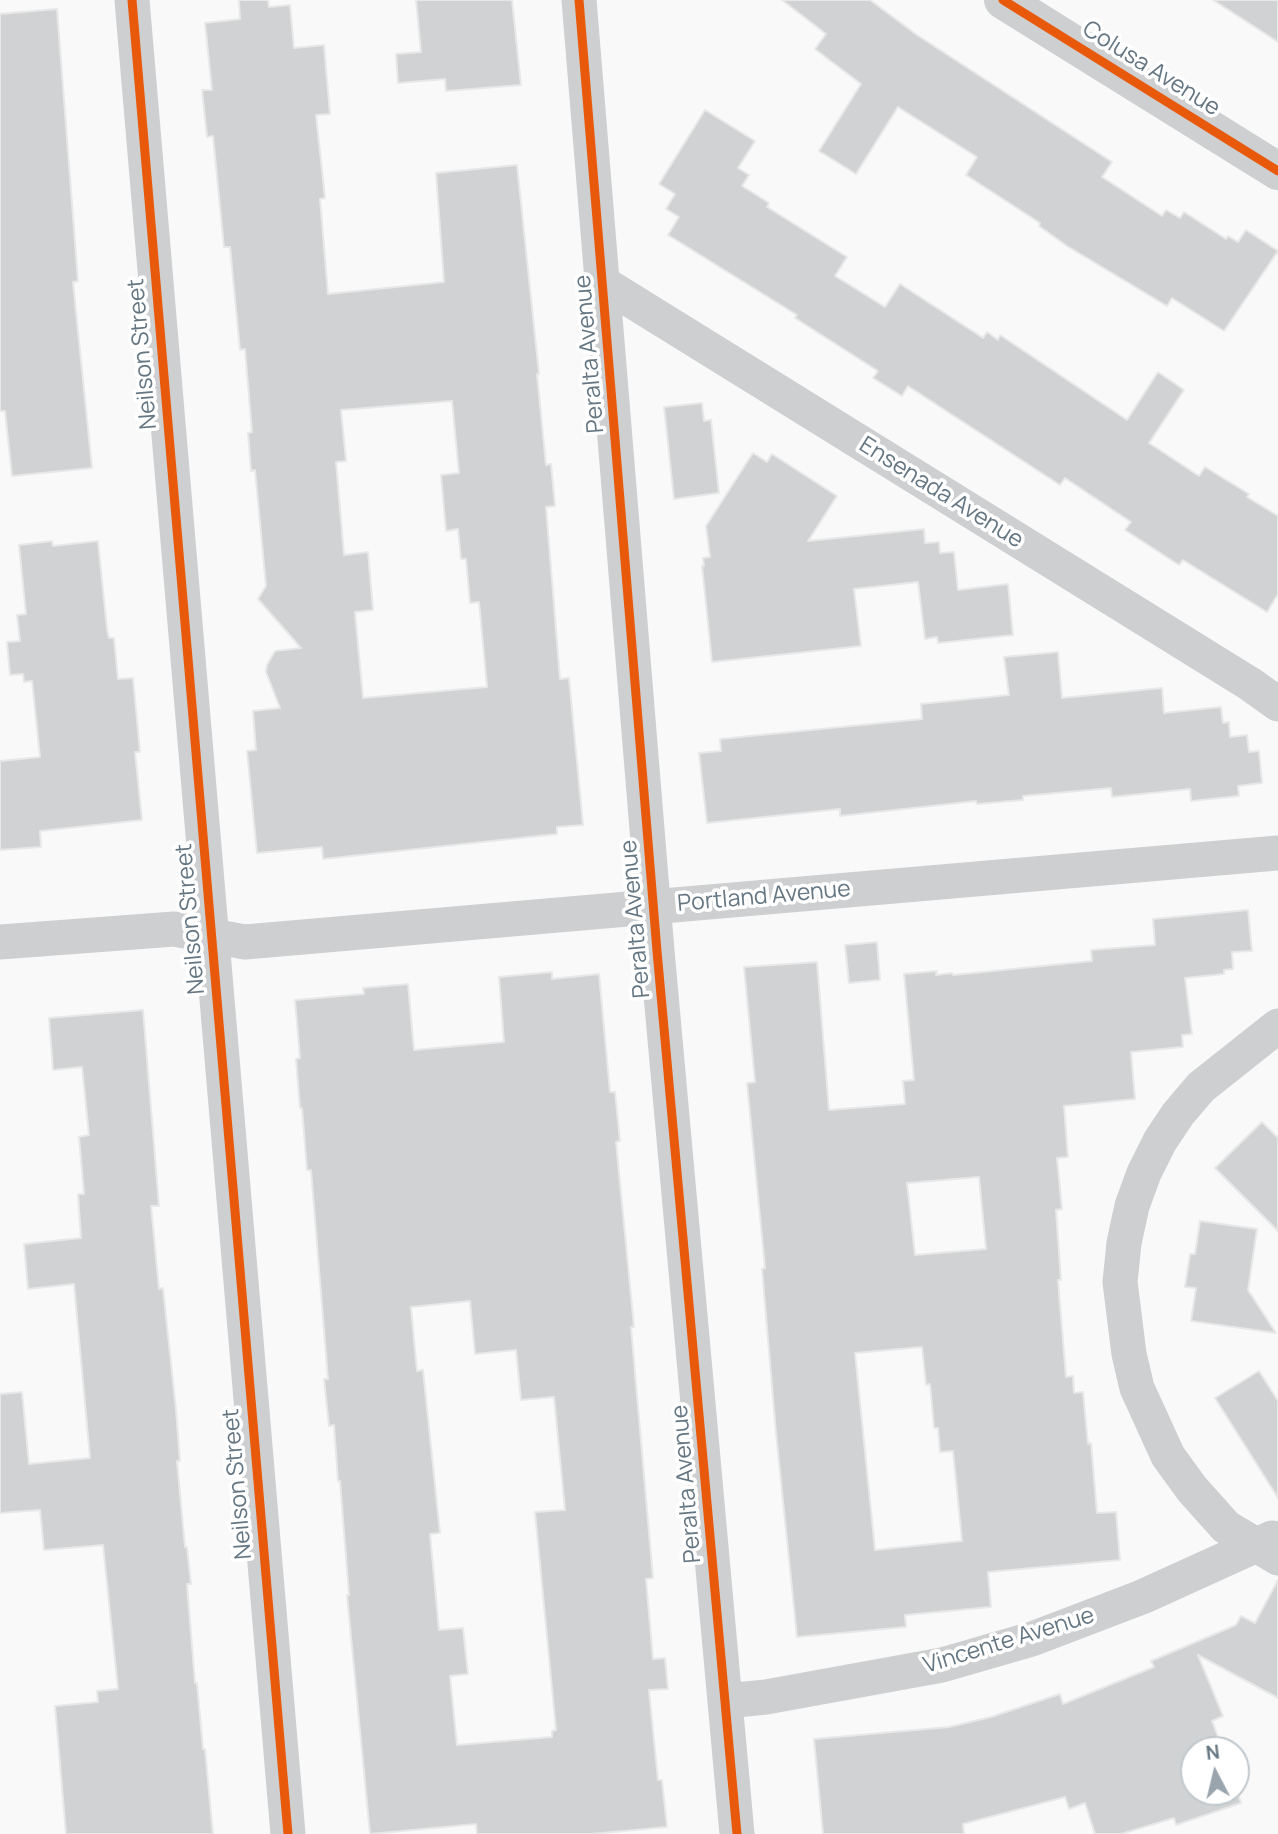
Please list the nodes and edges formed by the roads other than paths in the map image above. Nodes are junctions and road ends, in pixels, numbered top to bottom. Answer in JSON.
{"nodes":[{"id":1,"x":132,"y":0,"type":"edge"},
{"id":2,"x":579,"y":0,"type":"edge"},
{"id":3,"x":1003,"y":0,"type":"edge"},
{"id":4,"x":1278,"y":171,"type":"edge"},
{"id":5,"x":603,"y":283,"type":"junction"},
{"id":6,"x":1278,"y":704,"type":"edge"},
{"id":7,"x":1278,"y":853,"type":"edge"},
{"id":8,"x":654,"y":907,"type":"junction"},
{"id":9,"x":212,"y":936,"type":"junction"},
{"id":10,"x":0,"y":942,"type":"edge"},
{"id":11,"x":1278,"y":1026,"type":"edge"},
{"id":12,"x":1271,"y":1547,"type":"edge"},
{"id":13,"x":726,"y":1701,"type":"junction"},
{"id":14,"x":288,"y":1834,"type":"edge"},
{"id":15,"x":737,"y":1834,"type":"edge"}],
"edges":[{"from":1,"to":9,"type":"street","name":"Neilson Street"},
{"from":2,"to":5,"type":"street","name":"Peralta Avenue"},
{"from":3,"to":4,"type":"street","name":"Colusa Avenue"},
{"from":5,"to":6,"type":"street","name":"Ensenada Avenue"},
{"from":5,"to":8,"type":"street","name":"Peralta Avenue"},
{"from":7,"to":8,"type":"street","name":"Portland Avenue"},
{"from":8,"to":9,"type":"street","name":"Portland Avenue"},
{"from":8,"to":13,"type":"street","name":"Peralta Avenue"},
{"from":9,"to":10,"type":"street","name":"Portland Avenue"},
{"from":9,"to":14,"type":"street","name":"Neilson Street"},
{"from":11,"to":12,"type":"street"},
{"from":12,"to":13,"type":"street","name":"Vincente Avenue"},
{"from":13,"to":15,"type":"street","name":"Peralta Avenue"}]}
